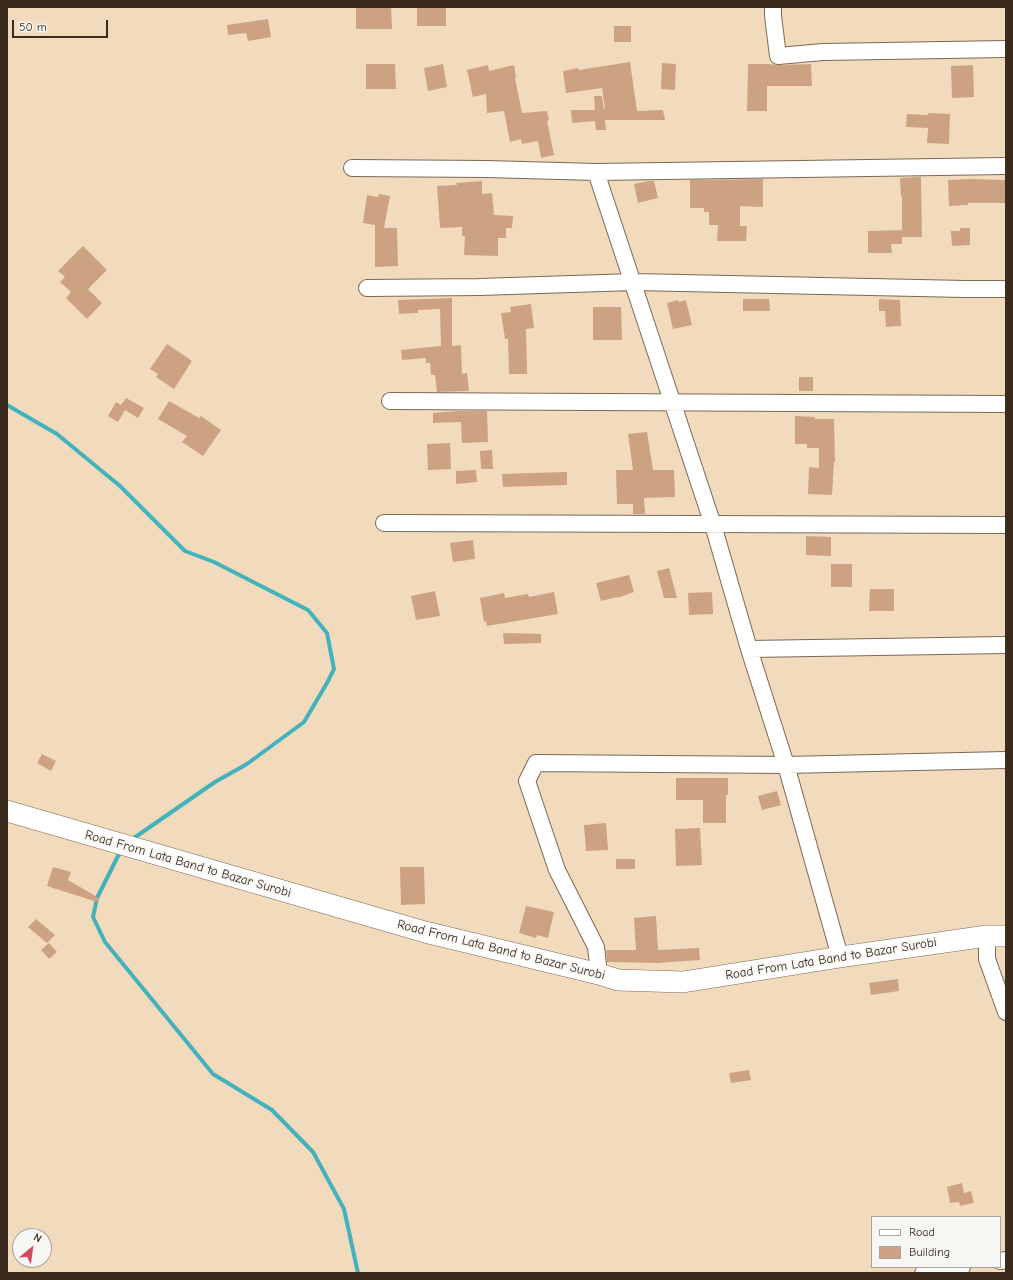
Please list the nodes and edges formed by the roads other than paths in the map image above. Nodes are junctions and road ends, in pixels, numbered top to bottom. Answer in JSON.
{"nodes":[{"id":1,"x":773,"y":7,"type":"edge"},
{"id":2,"x":1006,"y":49,"type":"edge"},
{"id":3,"x":1006,"y":166,"type":"edge"},
{"id":4,"x":352,"y":168,"type":"dead end"},
{"id":5,"x":596,"y":172,"type":"junction"},
{"id":6,"x":634,"y":282,"type":"junction"},
{"id":7,"x":367,"y":288,"type":"dead end"},
{"id":8,"x":1006,"y":289,"type":"edge"},
{"id":9,"x":390,"y":401,"type":"dead end"},
{"id":10,"x":672,"y":403,"type":"junction"},
{"id":11,"x":1006,"y":404,"type":"edge"},
{"id":12,"x":384,"y":523,"type":"dead end"},
{"id":13,"x":713,"y":525,"type":"junction"},
{"id":14,"x":1006,"y":525,"type":"edge"},
{"id":15,"x":1006,"y":645,"type":"edge"},
{"id":16,"x":749,"y":649,"type":"junction"},
{"id":17,"x":1006,"y":760,"type":"edge"},
{"id":18,"x":786,"y":764,"type":"junction"},
{"id":19,"x":7,"y":811,"type":"edge"},
{"id":20,"x":996,"y":936,"type":"edge"},
{"id":21,"x":840,"y":957,"type":"junction"},
{"id":22,"x":599,"y":974,"type":"junction"},
{"id":23,"x":1006,"y":1012,"type":"edge"},
{"id":24,"x":956,"y":1268,"type":"edge"},
{"id":25,"x":923,"y":1273,"type":"edge"}],
"edges":[{"from":1,"to":2,"type":"street"},
{"from":3,"to":5,"type":"street"},
{"from":4,"to":5,"type":"street"},
{"from":5,"to":6,"type":"street"},
{"from":6,"to":7,"type":"street"},
{"from":6,"to":8,"type":"street"},
{"from":6,"to":10,"type":"street"},
{"from":9,"to":10,"type":"street"},
{"from":10,"to":11,"type":"street"},
{"from":10,"to":13,"type":"street"},
{"from":12,"to":13,"type":"street"},
{"from":13,"to":14,"type":"street"},
{"from":13,"to":16,"type":"street"},
{"from":15,"to":16,"type":"street"},
{"from":16,"to":18,"type":"street"},
{"from":17,"to":18,"type":"street"},
{"from":18,"to":21,"type":"street"},
{"from":18,"to":22,"type":"street"},
{"from":19,"to":22,"type":"main road","name":"Road From Lata Band to Bazar Surobi"},
{"from":20,"to":21,"type":"main road","name":"Road From Lata Band to Bazar Surobi"},
{"from":20,"to":23,"type":"street"},
{"from":21,"to":22,"type":"main road","name":"Road From Lata Band to Bazar Surobi"},
{"from":24,"to":25,"type":"street"}]}
